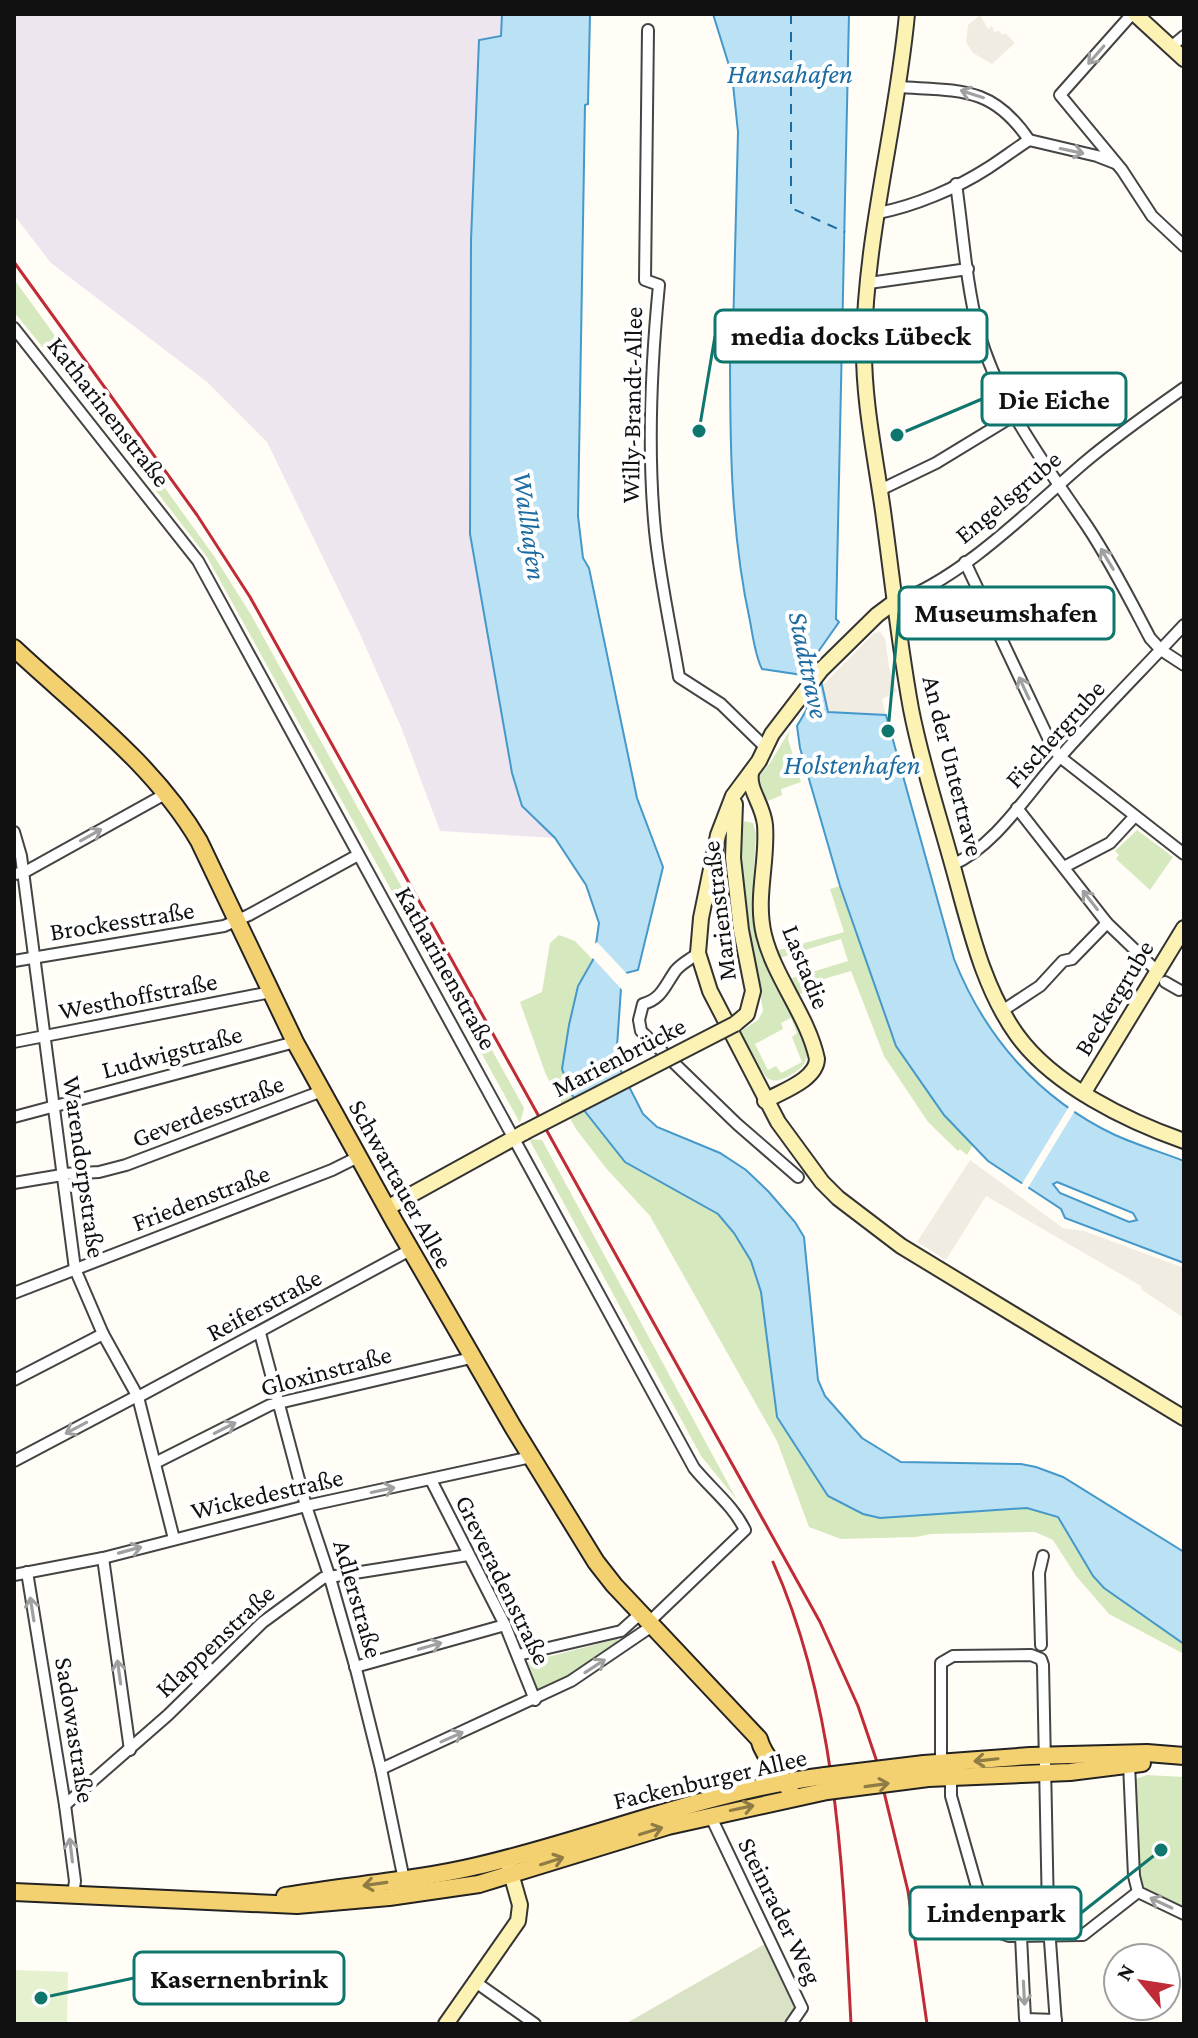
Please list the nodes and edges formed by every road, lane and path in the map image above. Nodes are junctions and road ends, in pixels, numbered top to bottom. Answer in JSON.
{"nodes":[{"id":1,"x":907,"y":14,"type":"edge"},
{"id":2,"x":1133,"y":14,"type":"edge"},
{"id":3,"x":648,"y":30,"type":"dead end"},
{"id":4,"x":1184,"y":36,"type":"edge"},
{"id":5,"x":1171,"y":47,"type":"junction"},
{"id":6,"x":1184,"y":59,"type":"edge"},
{"id":7,"x":898,"y":87,"type":"junction"},
{"id":8,"x":1029,"y":140,"type":"junction"},
{"id":9,"x":1115,"y":163,"type":"junction"},
{"id":10,"x":956,"y":184,"type":"junction"},
{"id":11,"x":878,"y":213,"type":"junction"},
{"id":12,"x":1184,"y":246,"type":"edge"},
{"id":13,"x":968,"y":269,"type":"junction"},
{"id":14,"x":869,"y":283,"type":"junction"},
{"id":15,"x":14,"y":328,"type":"edge"},
{"id":16,"x":1184,"y":388,"type":"edge"},
{"id":17,"x":1015,"y":415,"type":"junction"},
{"id":18,"x":1058,"y":485,"type":"junction"},
{"id":19,"x":880,"y":490,"type":"junction"},
{"id":20,"x":965,"y":562,"type":"junction"},
{"id":21,"x":893,"y":603,"type":"junction"},
{"id":22,"x":1184,"y":625,"type":"edge"},
{"id":23,"x":1161,"y":650,"type":"junction"},
{"id":24,"x":15,"y":651,"type":"edge"},
{"id":25,"x":1184,"y":665,"type":"edge"},
{"id":26,"x":767,"y":747,"type":"junction"},
{"id":27,"x":1060,"y":757,"type":"junction"},
{"id":28,"x":752,"y":772,"type":"junction"},
{"id":29,"x":740,"y":788,"type":"junction"},
{"id":30,"x":167,"y":793,"type":"junction"},
{"id":31,"x":1017,"y":808,"type":"junction"},
{"id":32,"x":1134,"y":817,"type":"junction"},
{"id":33,"x":733,"y":820,"type":"junction"},
{"id":34,"x":765,"y":822,"type":"junction"},
{"id":35,"x":14,"y":832,"type":"edge"},
{"id":36,"x":1184,"y":854,"type":"edge"},
{"id":37,"x":358,"y":855,"type":"junction"},
{"id":38,"x":733,"y":858,"type":"junction"},
{"id":39,"x":952,"y":865,"type":"junction"},
{"id":40,"x":1064,"y":867,"type":"junction"},
{"id":41,"x":18,"y":873,"type":"edge"},
{"id":42,"x":710,"y":874,"type":"junction"},
{"id":43,"x":237,"y":921,"type":"junction"},
{"id":44,"x":1107,"y":923,"type":"junction"},
{"id":45,"x":1184,"y":928,"type":"edge"},
{"id":46,"x":698,"y":953,"type":"junction"},
{"id":47,"x":34,"y":958,"type":"junction"},
{"id":48,"x":14,"y":961,"type":"edge"},
{"id":49,"x":1161,"y":977,"type":"junction"},
{"id":50,"x":1181,"y":991,"type":"edge"},
{"id":51,"x":271,"y":992,"type":"junction"},
{"id":52,"x":1002,"y":1011,"type":"junction"},
{"id":53,"x":735,"y":1024,"type":"joint"},
{"id":54,"x":45,"y":1037,"type":"junction"},
{"id":55,"x":14,"y":1042,"type":"edge"},
{"id":56,"x":295,"y":1042,"type":"junction"},
{"id":57,"x":322,"y":1091,"type":"junction"},
{"id":58,"x":1084,"y":1092,"type":"junction"},
{"id":59,"x":765,"y":1101,"type":"junction"},
{"id":60,"x":53,"y":1106,"type":"junction"},
{"id":61,"x":14,"y":1117,"type":"edge"},
{"id":62,"x":520,"y":1135,"type":"junction"},
{"id":63,"x":1184,"y":1141,"type":"edge"},
{"id":64,"x":358,"y":1157,"type":"junction"},
{"id":65,"x":62,"y":1175,"type":"junction"},
{"id":66,"x":798,"y":1177,"type":"dead end"},
{"id":67,"x":14,"y":1183,"type":"edge"},
{"id":68,"x":387,"y":1208,"type":"junction"},
{"id":69,"x":410,"y":1250,"type":"junction"},
{"id":70,"x":75,"y":1269,"type":"junction"},
{"id":71,"x":14,"y":1293,"type":"edge"},
{"id":72,"x":260,"y":1333,"type":"junction"},
{"id":73,"x":103,"y":1334,"type":"junction"},
{"id":74,"x":471,"y":1358,"type":"junction"},
{"id":75,"x":14,"y":1380,"type":"edge"},
{"id":76,"x":138,"y":1397,"type":"junction"},
{"id":77,"x":278,"y":1402,"type":"junction"},
{"id":78,"x":1184,"y":1418,"type":"edge"},
{"id":79,"x":531,"y":1457,"type":"junction"},
{"id":80,"x":14,"y":1461,"type":"edge"},
{"id":81,"x":155,"y":1463,"type":"junction"},
{"id":82,"x":431,"y":1480,"type":"junction"},
{"id":83,"x":306,"y":1506,"type":"junction"},
{"id":84,"x":174,"y":1539,"type":"junction"},
{"id":85,"x":468,"y":1555,"type":"junction"},
{"id":86,"x":1043,"y":1556,"type":"dead end"},
{"id":87,"x":103,"y":1558,"type":"junction"},
{"id":88,"x":27,"y":1572,"type":"junction"},
{"id":89,"x":14,"y":1575,"type":"edge"},
{"id":90,"x":330,"y":1578,"type":"junction"},
{"id":91,"x":647,"y":1621,"type":"junction"},
{"id":92,"x":505,"y":1625,"type":"junction"},
{"id":93,"x":621,"y":1631,"type":"junction"},
{"id":94,"x":630,"y":1643,"type":"junction"},
{"id":95,"x":1041,"y":1645,"type":"dead end"},
{"id":96,"x":518,"y":1655,"type":"junction"},
{"id":97,"x":355,"y":1667,"type":"junction"},
{"id":98,"x":535,"y":1700,"type":"junction"},
{"id":99,"x":761,"y":1745,"type":"junction"},
{"id":100,"x":130,"y":1750,"type":"junction"},
{"id":101,"x":1046,"y":1755,"type":"junction"},
{"id":102,"x":1183,"y":1757,"type":"edge"},
{"id":103,"x":1129,"y":1764,"type":"junction"},
{"id":104,"x":381,"y":1769,"type":"junction"},
{"id":105,"x":946,"y":1770,"type":"junction"},
{"id":106,"x":1046,"y":1773,"type":"junction"},
{"id":107,"x":797,"y":1788,"type":"junction"},
{"id":108,"x":750,"y":1790,"type":"junction"},
{"id":109,"x":65,"y":1805,"type":"junction"},
{"id":110,"x":710,"y":1815,"type":"junction"},
{"id":111,"x":510,"y":1866,"type":"junction"},
{"id":112,"x":404,"y":1880,"type":"junction"},
{"id":113,"x":14,"y":1892,"type":"edge"},
{"id":114,"x":1138,"y":1892,"type":"junction"},
{"id":115,"x":73,"y":1895,"type":"junction"},
{"id":116,"x":255,"y":1902,"type":"junction"},
{"id":117,"x":1184,"y":1914,"type":"edge"},
{"id":118,"x":1021,"y":1936,"type":"junction"},
{"id":119,"x":1049,"y":1937,"type":"junction"},
{"id":120,"x":474,"y":1981,"type":"junction"},
{"id":121,"x":1056,"y":2022,"type":"edge"},
{"id":122,"x":446,"y":2024,"type":"edge"},
{"id":123,"x":535,"y":2024,"type":"edge"},
{"id":124,"x":791,"y":2024,"type":"edge"}],
"edges":[{"from":1,"to":7,"type":"main road","name":"An der Untertrave"},
{"from":2,"to":5,"type":"main road"},
{"from":2,"to":9,"type":"street","one_way":true},
{"from":3,"to":26,"type":"street","name":"Willy-Brandt-Allee"},
{"from":4,"to":5,"type":"street"},
{"from":5,"to":6,"type":"main road"},
{"from":8,"to":7,"type":"street","one_way":true},
{"from":7,"to":11,"type":"main road","name":"An der Untertrave"},
{"from":8,"to":9,"type":"street","one_way":true},
{"from":8,"to":10,"type":"street"},
{"from":9,"to":12,"type":"street"},
{"from":10,"to":11,"type":"street"},
{"from":10,"to":13,"type":"street"},
{"from":11,"to":14,"type":"main road","name":"An der Untertrave"},
{"from":13,"to":14,"type":"street"},
{"from":13,"to":17,"type":"street"},
{"from":14,"to":19,"type":"main road","name":"An der Untertrave"},
{"from":15,"to":37,"type":"street","name":"Katharinenstraße"},
{"from":16,"to":18,"type":"street","name":"Engelsgrube"},
{"from":17,"to":18,"type":"street"},
{"from":17,"to":19,"type":"street"},
{"from":18,"to":20,"type":"street","name":"Engelsgrube"},
{"from":23,"to":18,"type":"street","one_way":true},
{"from":19,"to":21,"type":"main road","name":"An der Untertrave"},
{"from":20,"to":21,"type":"street","name":"Engelsgrube"},
{"from":27,"to":20,"type":"street","one_way":true},
{"from":21,"to":26,"type":"main road"},
{"from":21,"to":39,"type":"main road","name":"An der Untertrave"},
{"from":22,"to":23,"type":"street","name":"Fischergrube"},
{"from":23,"to":25,"type":"street"},
{"from":23,"to":27,"type":"street","name":"Fischergrube"},
{"from":24,"to":30,"type":"main road","name":"Schwartauer Allee"},
{"from":26,"to":28,"type":"main road"},
{"from":27,"to":31,"type":"street","name":"Fischergrube"},
{"from":27,"to":32,"type":"street"},
{"from":28,"to":29,"type":"main road"},
{"from":28,"to":34,"type":"main road","name":"Lastadie"},
{"from":29,"to":33,"type":"main road","name":"Marienstraße"},
{"from":29,"to":42,"type":"main road"},
{"from":41,"to":30,"type":"street","one_way":true},
{"from":30,"to":43,"type":"main road","name":"Schwartauer Allee"},
{"from":31,"to":39,"type":"street","name":"Fischergrube"},
{"from":31,"to":40,"type":"street"},
{"from":32,"to":36,"type":"street"},
{"from":32,"to":40,"type":"street"},
{"from":33,"to":34,"type":"main road"},
{"from":33,"to":38,"type":"main road","name":"Marienstraße"},
{"from":34,"to":59,"type":"main road","name":"Lastadie"},
{"from":35,"to":41,"type":"street","name":"Warendorpstraße"},
{"from":37,"to":43,"type":"street","name":"Brockesstraße"},
{"from":37,"to":62,"type":"street","name":"Katharinenstraße"},
{"from":38,"to":42,"type":"main road"},
{"from":38,"to":53,"type":"main road","name":"Marienstraße"},
{"from":39,"to":52,"type":"main road","name":"An der Untertrave"},
{"from":44,"to":40,"type":"street","one_way":true},
{"from":41,"to":47,"type":"street","name":"Warendorpstraße"},
{"from":42,"to":46,"type":"main road"},
{"from":43,"to":47,"type":"street","name":"Brockesstraße"},
{"from":43,"to":51,"type":"main road","name":"Schwartauer Allee"},
{"from":44,"to":49,"type":"street"},
{"from":44,"to":52,"type":"street"},
{"from":45,"to":49,"type":"main road","name":"Beckergrube"},
{"from":46,"to":59,"type":"main road"},
{"from":46,"to":66,"type":"street"},
{"from":47,"to":48,"type":"street","name":"Brockesstraße"},
{"from":47,"to":54,"type":"street","name":"Warendorpstraße"},
{"from":49,"to":50,"type":"street"},
{"from":49,"to":58,"type":"main road","name":"Beckergrube"},
{"from":51,"to":54,"type":"street","name":"Westhoffstraße"},
{"from":51,"to":56,"type":"main road","name":"Schwartauer Allee"},
{"from":52,"to":58,"type":"main road","name":"An der Untertrave"},
{"from":53,"to":62,"type":"main road","name":"Marienbrücke","bridge":true},
{"from":54,"to":55,"type":"street","name":"Westhoffstraße"},
{"from":54,"to":60,"type":"street","name":"Warendorpstraße"},
{"from":56,"to":57,"type":"main road","name":"Schwartauer Allee"},
{"from":56,"to":60,"type":"street","name":"Ludwigstraße"},
{"from":57,"to":64,"type":"main road","name":"Schwartauer Allee"},
{"from":57,"to":65,"type":"street","name":"Geverdesstraße"},
{"from":58,"to":63,"type":"main road","name":"An der Untertrave"},
{"from":59,"to":78,"type":"main road"},
{"from":60,"to":61,"type":"street","name":"Ludwigstraße"},
{"from":60,"to":65,"type":"street","name":"Warendorpstraße"},
{"from":62,"to":68,"type":"main road"},
{"from":62,"to":91,"type":"street","name":"Katharinenstraße"},
{"from":64,"to":68,"type":"main road","name":"Schwartauer Allee"},
{"from":64,"to":70,"type":"street","name":"Friedenstraße"},
{"from":65,"to":67,"type":"street","name":"Geverdesstraße"},
{"from":65,"to":70,"type":"street","name":"Warendorpstraße"},
{"from":68,"to":69,"type":"main road","name":"Schwartauer Allee"},
{"from":69,"to":72,"type":"street","name":"Reiferstraße"},
{"from":69,"to":74,"type":"main road","name":"Schwartauer Allee"},
{"from":70,"to":71,"type":"street","name":"Friedenstraße"},
{"from":70,"to":73,"type":"street","name":"Warendorpstraße"},
{"from":72,"to":76,"type":"street","name":"Reiferstraße"},
{"from":72,"to":77,"type":"street","name":"Adlerstraße"},
{"from":73,"to":75,"type":"street"},
{"from":73,"to":76,"type":"street","name":"Warendorpstraße"},
{"from":74,"to":77,"type":"street","name":"Gloxinstraße"},
{"from":74,"to":79,"type":"main road","name":"Schwartauer Allee"},
{"from":76,"to":80,"type":"street","name":"Reiferstraße","one_way":true},
{"from":76,"to":81,"type":"street","name":"Warendorpstraße"},
{"from":81,"to":77,"type":"street","name":"Gloxinstraße","one_way":true},
{"from":77,"to":83,"type":"street","name":"Adlerstraße"},
{"from":79,"to":82,"type":"street","name":"Wickedestraße"},
{"from":79,"to":91,"type":"main road","name":"Schwartauer Allee"},
{"from":81,"to":84,"type":"street","name":"Warendorpstraße"},
{"from":83,"to":82,"type":"street","name":"Wickedestraße","one_way":true},
{"from":82,"to":85,"type":"street","name":"Greveradenstraße"},
{"from":83,"to":84,"type":"street","name":"Wickedestraße"},
{"from":83,"to":90,"type":"street","name":"Adlerstraße"},
{"from":87,"to":84,"type":"street","name":"Wickedestraße","one_way":true},
{"from":85,"to":90,"type":"street","name":"Klappenstraße"},
{"from":85,"to":92,"type":"street","name":"Greveradenstraße"},
{"from":86,"to":95,"type":"street"},
{"from":87,"to":88,"type":"street","name":"Wickedestraße"},
{"from":100,"to":87,"type":"street","one_way":true},
{"from":88,"to":89,"type":"street","name":"Wickedestraße"},
{"from":109,"to":88,"type":"street","name":"Sadowastraße","one_way":true},
{"from":90,"to":97,"type":"street","name":"Adlerstraße"},
{"from":90,"to":100,"type":"street","name":"Klappenstraße"},
{"from":91,"to":93,"type":"street"},
{"from":91,"to":94,"type":"street"},
{"from":91,"to":99,"type":"main road","name":"Schwartauer Allee"},
{"from":92,"to":96,"type":"street","name":"Greveradenstraße"},
{"from":97,"to":92,"type":"street","one_way":true},
{"from":93,"to":94,"type":"street"},
{"from":93,"to":96,"type":"street"},
{"from":98,"to":94,"type":"street","one_way":true},
{"from":96,"to":98,"type":"street","name":"Greveradenstraße"},
{"from":97,"to":104,"type":"street","name":"Adlerstraße"},
{"from":104,"to":98,"type":"street","one_way":true},
{"from":99,"to":107,"type":"main road","name":"Schwartauer Allee"},
{"from":99,"to":108,"type":"main road"},
{"from":100,"to":109,"type":"street","name":"Klappenstraße"},
{"from":101,"to":102,"type":"main road","name":"Fackenburger Allee"},
{"from":101,"to":105,"type":"main road","name":"Fackenburger Allee","one_way":true},
{"from":101,"to":105,"type":"street"},
{"from":101,"to":106,"type":"street"},
{"from":102,"to":103,"type":"main road","name":"Fackenburger Allee"},
{"from":103,"to":106,"type":"main road","name":"Fackenburger Allee"},
{"from":103,"to":114,"type":"street"},
{"from":104,"to":112,"type":"street","name":"Adlerstraße"},
{"from":105,"to":106,"type":"main road","name":"Fackenburger Allee"},
{"from":105,"to":107,"type":"main road","name":"Fackenburger Allee","bridge":true},
{"from":105,"to":118,"type":"street"},
{"from":106,"to":119,"type":"street"},
{"from":107,"to":108,"type":"main road","name":"Fackenburger Allee"},
{"from":110,"to":107,"type":"main road","name":"Fackenburger Allee","one_way":true},
{"from":108,"to":111,"type":"main road","name":"Fackenburger Allee"},
{"from":115,"to":109,"type":"street","name":"Sadowastraße","one_way":true},
{"from":111,"to":110,"type":"main road","name":"Fackenburger Allee","one_way":true},
{"from":110,"to":124,"type":"street","name":"Steinrader Weg"},
{"from":111,"to":112,"type":"main road","name":"Fackenburger Allee"},
{"from":111,"to":116,"type":"main road","name":"Fackenburger Allee"},
{"from":111,"to":120,"type":"main road"},
{"from":112,"to":116,"type":"main road","name":"Fackenburger Allee","one_way":true},
{"from":113,"to":115,"type":"main road","name":"Fackenburger Allee"},
{"from":117,"to":114,"type":"street","one_way":true},
{"from":114,"to":119,"type":"street"},
{"from":115,"to":116,"type":"main road","name":"Fackenburger Allee"},
{"from":118,"to":119,"type":"street"},
{"from":118,"to":121,"type":"street","one_way":true},
{"from":119,"to":121,"type":"street"},
{"from":120,"to":122,"type":"main road"},
{"from":120,"to":123,"type":"street"}]}
